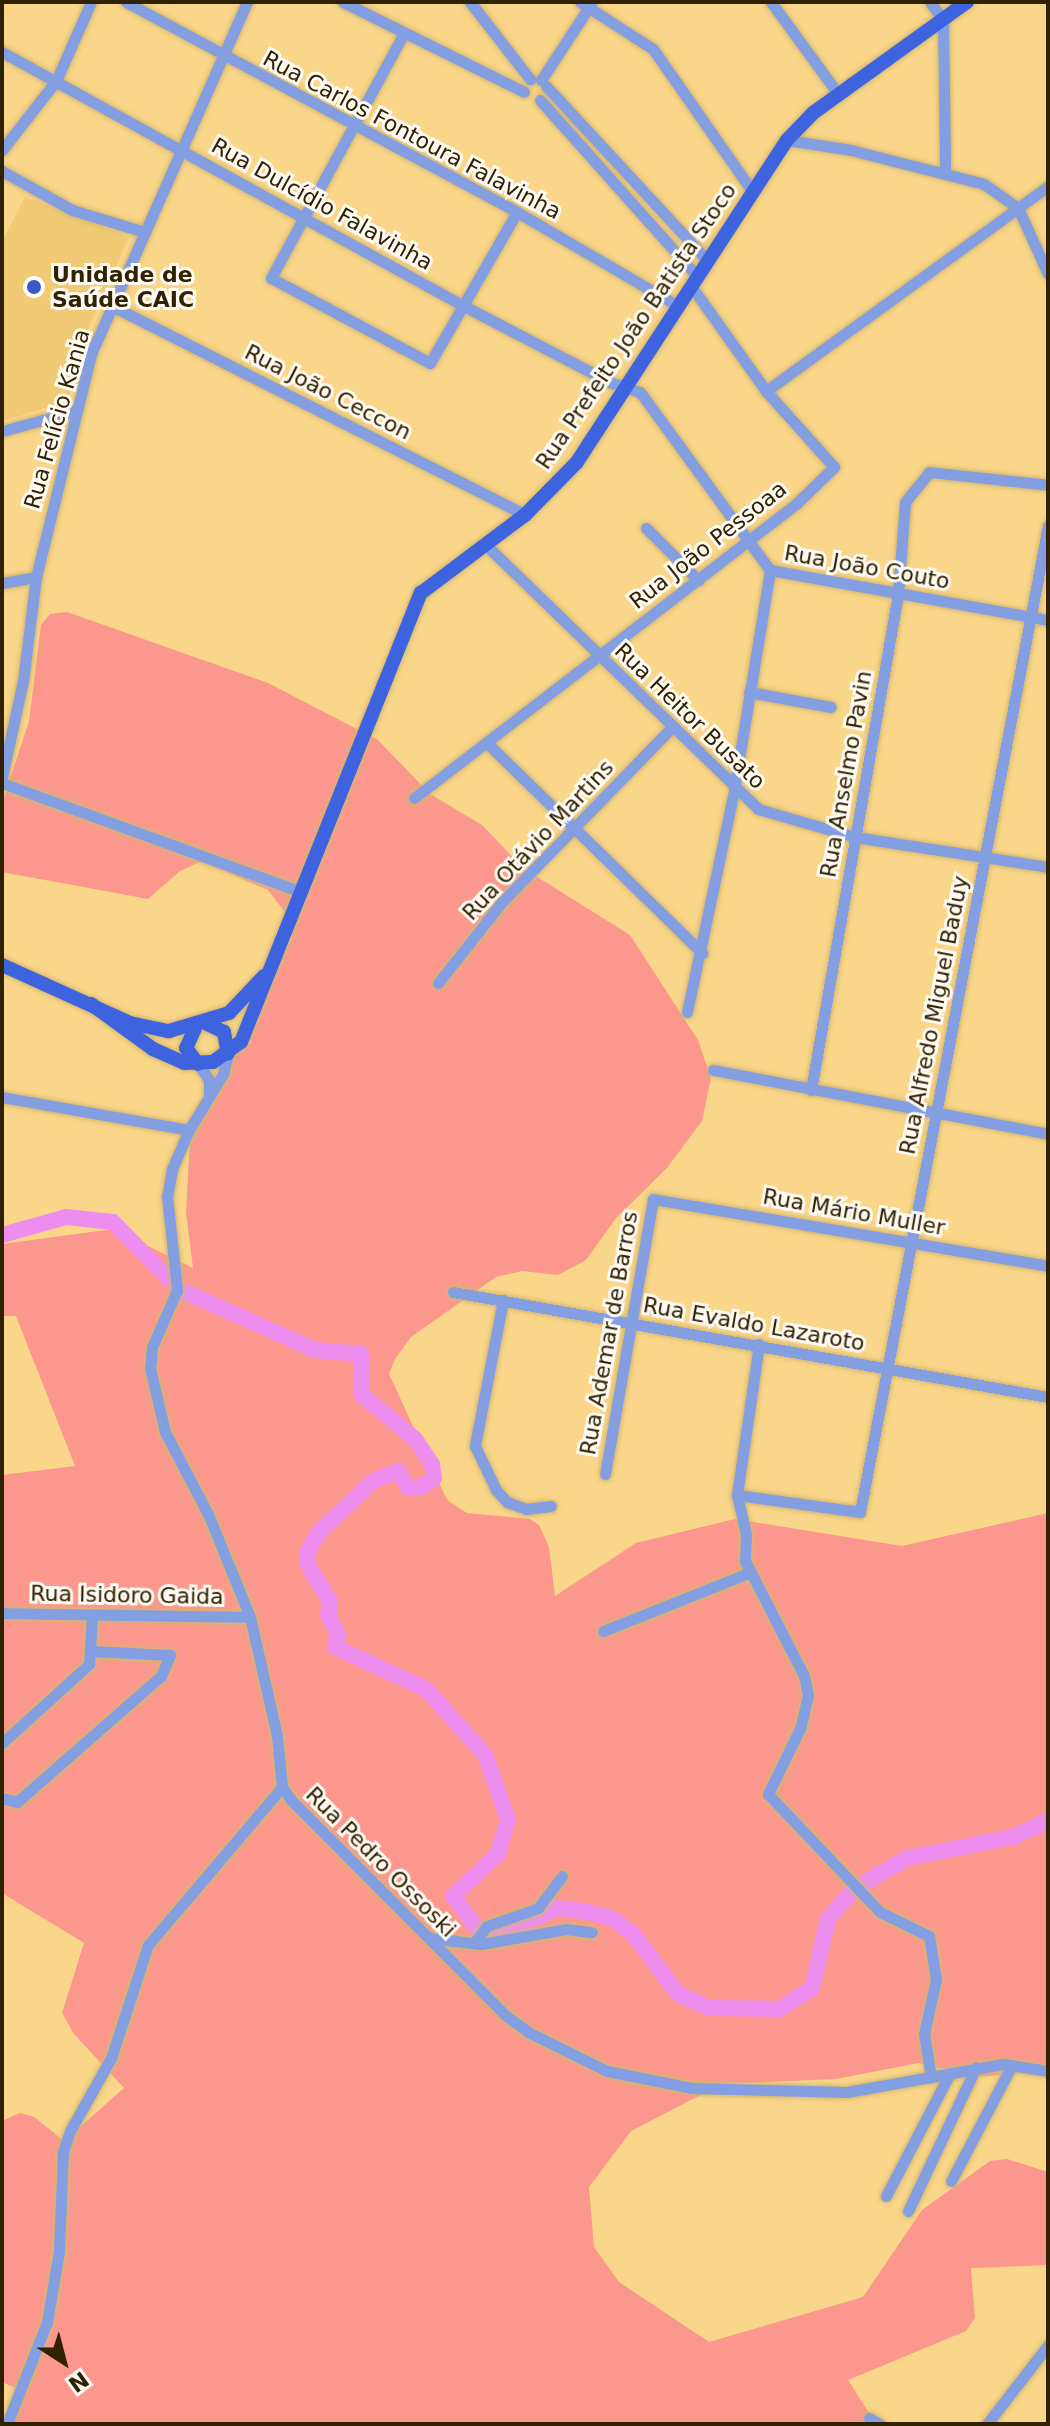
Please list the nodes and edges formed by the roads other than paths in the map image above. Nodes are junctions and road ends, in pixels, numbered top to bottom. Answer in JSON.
{"nodes":[{"id":1,"x":91,"y":2,"type":"edge"},
{"id":2,"x":126,"y":2,"type":"edge"},
{"id":3,"x":247,"y":2,"type":"edge"},
{"id":4,"x":343,"y":2,"type":"edge"},
{"id":5,"x":470,"y":2,"type":"edge"},
{"id":6,"x":771,"y":2,"type":"edge"},
{"id":7,"x":930,"y":2,"type":"edge"},
{"id":8,"x":967,"y":2,"type":"edge"},
{"id":9,"x":587,"y":3,"type":"edge"},
{"id":10,"x":943,"y":20,"type":"junction"},
{"id":11,"x":404,"y":33,"type":"junction"},
{"id":12,"x":2,"y":52,"type":"edge"},
{"id":13,"x":223,"y":57,"type":"junction"},
{"id":14,"x":56,"y":81,"type":"junction"},
{"id":15,"x":539,"y":82,"type":"junction"},
{"id":16,"x":524,"y":92,"type":"junction"},
{"id":17,"x":838,"y":94,"type":"junction"},
{"id":18,"x":540,"y":100,"type":"junction"},
{"id":19,"x":351,"y":124,"type":"junction"},
{"id":20,"x":802,"y":125,"type":"junction"},
{"id":21,"x":787,"y":140,"type":"junction"},
{"id":22,"x":813,"y":144,"type":"junction"},
{"id":23,"x":2,"y":150,"type":"edge"},
{"id":24,"x":184,"y":151,"type":"junction"},
{"id":25,"x":2,"y":171,"type":"edge"},
{"id":26,"x":945,"y":172,"type":"junction"},
{"id":27,"x":1048,"y":186,"type":"edge"},
{"id":28,"x":752,"y":191,"type":"junction"},
{"id":29,"x":1018,"y":208,"type":"junction"},
{"id":30,"x":517,"y":212,"type":"junction"},
{"id":31,"x":302,"y":214,"type":"junction"},
{"id":32,"x":145,"y":232,"type":"junction"},
{"id":33,"x":707,"y":260,"type":"junction"},
{"id":34,"x":1048,"y":274,"type":"edge"},
{"id":35,"x":694,"y":281,"type":"junction"},
{"id":36,"x":462,"y":305,"type":"junction"},
{"id":37,"x":112,"y":306,"type":"junction"},
{"id":38,"x":678,"y":306,"type":"junction"},
{"id":39,"x":625,"y":387,"type":"junction"},
{"id":40,"x":766,"y":391,"type":"junction"},
{"id":41,"x":75,"y":411,"type":"junction"},
{"id":42,"x":2,"y":431,"type":"edge"},
{"id":43,"x":1048,"y":485,"type":"edge"},
{"id":44,"x":525,"y":515,"type":"junction"},
{"id":45,"x":1048,"y":526,"type":"edge"},
{"id":46,"x":646,"y":528,"type":"dead end"},
{"id":47,"x":749,"y":541,"type":"junction"},
{"id":48,"x":486,"y":545,"type":"junction"},
{"id":49,"x":770,"y":570,"type":"junction"},
{"id":50,"x":36,"y":577,"type":"junction"},
{"id":51,"x":698,"y":580,"type":"junction"},
{"id":52,"x":2,"y":583,"type":"edge"},
{"id":53,"x":898,"y":594,"type":"junction"},
{"id":54,"x":1032,"y":617,"type":"junction"},
{"id":55,"x":1048,"y":620,"type":"edge"},
{"id":56,"x":599,"y":654,"type":"junction"},
{"id":57,"x":749,"y":692,"type":"junction"},
{"id":58,"x":831,"y":707,"type":"dead end"},
{"id":59,"x":672,"y":727,"type":"junction"},
{"id":60,"x":487,"y":743,"type":"junction"},
{"id":61,"x":2,"y":777,"type":"edge"},
{"id":62,"x":2,"y":783,"type":"edge"},
{"id":63,"x":734,"y":790,"type":"junction"},
{"id":64,"x":414,"y":798,"type":"dead end"},
{"id":65,"x":575,"y":830,"type":"junction"},
{"id":66,"x":855,"y":837,"type":"junction"},
{"id":67,"x":986,"y":855,"type":"junction"},
{"id":68,"x":1048,"y":867,"type":"edge"},
{"id":69,"x":302,"y":892,"type":"junction"},
{"id":70,"x":702,"y":953,"type":"junction"},
{"id":71,"x":276,"y":960,"type":"junction"},
{"id":72,"x":2,"y":965,"type":"edge"},
{"id":73,"x":438,"y":983,"type":"dead end"},
{"id":74,"x":91,"y":1004,"type":"junction"},
{"id":75,"x":687,"y":1012,"type":"dead end"},
{"id":76,"x":201,"y":1024,"type":"junction"},
{"id":77,"x":228,"y":1054,"type":"junction"},
{"id":78,"x":198,"y":1064,"type":"junction"},
{"id":79,"x":713,"y":1070,"type":"dead end"},
{"id":80,"x":811,"y":1090,"type":"junction"},
{"id":81,"x":209,"y":1095,"type":"junction"},
{"id":82,"x":2,"y":1097,"type":"edge"},
{"id":83,"x":934,"y":1113,"type":"junction"},
{"id":84,"x":189,"y":1130,"type":"junction"},
{"id":85,"x":1048,"y":1134,"type":"edge"},
{"id":86,"x":653,"y":1199,"type":"joint"},
{"id":87,"x":912,"y":1242,"type":"junction"},
{"id":88,"x":1048,"y":1266,"type":"edge"},
{"id":89,"x":453,"y":1292,"type":"dead end"},
{"id":90,"x":503,"y":1300,"type":"junction"},
{"id":91,"x":629,"y":1321,"type":"junction"},
{"id":92,"x":759,"y":1344,"type":"junction"},
{"id":93,"x":888,"y":1369,"type":"junction"},
{"id":94,"x":1048,"y":1397,"type":"edge"},
{"id":95,"x":605,"y":1474,"type":"dead end"},
{"id":96,"x":737,"y":1495,"type":"junction"},
{"id":97,"x":551,"y":1506,"type":"dead end"},
{"id":98,"x":751,"y":1572,"type":"junction"},
{"id":99,"x":2,"y":1613,"type":"edge"},
{"id":100,"x":92,"y":1616,"type":"junction"},
{"id":101,"x":250,"y":1617,"type":"junction"},
{"id":102,"x":603,"y":1631,"type":"dead end"},
{"id":103,"x":91,"y":1651,"type":"junction"},
{"id":104,"x":2,"y":1743,"type":"edge"},
{"id":105,"x":282,"y":1787,"type":"junction"},
{"id":106,"x":2,"y":1798,"type":"edge"},
{"id":107,"x":562,"y":1876,"type":"dead end"},
{"id":108,"x":592,"y":1932,"type":"dead end"},
{"id":109,"x":429,"y":1937,"type":"junction"},
{"id":110,"x":474,"y":1943,"type":"junction"},
{"id":111,"x":1012,"y":2065,"type":"junction"},
{"id":112,"x":976,"y":2067,"type":"junction"},
{"id":113,"x":1048,"y":2071,"type":"edge"},
{"id":114,"x":950,"y":2073,"type":"junction"},
{"id":115,"x":931,"y":2077,"type":"junction"},
{"id":116,"x":951,"y":2181,"type":"dead end"},
{"id":117,"x":886,"y":2196,"type":"dead end"},
{"id":118,"x":908,"y":2211,"type":"dead end"},
{"id":119,"x":1048,"y":2345,"type":"edge"},
{"id":120,"x":7,"y":2424,"type":"edge"},
{"id":121,"x":987,"y":2424,"type":"edge"}],
"edges":[{"from":1,"to":14,"type":"street"},
{"from":2,"to":13,"type":"street","name":"Rua Carlos Fontoura Falavinha"},
{"from":3,"to":13,"type":"street","name":"Rua Felício Kania"},
{"from":4,"to":11,"type":"street"},
{"from":5,"to":15,"type":"street"},
{"from":6,"to":17,"type":"street"},
{"from":7,"to":10,"type":"street"},
{"from":8,"to":10,"type":"main road","name":"Rua Prefeito João Batista Stoco"},
{"from":9,"to":15,"type":"street"},
{"from":9,"to":28,"type":"street"},
{"from":10,"to":17,"type":"main road","name":"Rua Prefeito João Batista Stoco"},
{"from":10,"to":26,"type":"street"},
{"from":11,"to":16,"type":"street"},
{"from":11,"to":19,"type":"street"},
{"from":12,"to":14,"type":"street","name":"Rua Dulcídio Falavinha"},
{"from":13,"to":19,"type":"street","name":"Rua Carlos Fontoura Falavinha"},
{"from":13,"to":24,"type":"street","name":"Rua Felício Kania"},
{"from":14,"to":23,"type":"street"},
{"from":14,"to":24,"type":"street","name":"Rua Dulcídio Falavinha"},
{"from":15,"to":16,"type":"street"},
{"from":15,"to":18,"type":"street"},
{"from":15,"to":33,"type":"street"},
{"from":16,"to":18,"type":"street"},
{"from":17,"to":20,"type":"main road","name":"Rua Prefeito João Batista Stoco"},
{"from":18,"to":35,"type":"street"},
{"from":19,"to":30,"type":"street","name":"Rua Carlos Fontoura Falavinha"},
{"from":19,"to":31,"type":"street"},
{"from":20,"to":21,"type":"main road","name":"Rua Prefeito João Batista Stoco"},
{"from":20,"to":22,"type":"street"},
{"from":21,"to":22,"type":"street"},
{"from":21,"to":28,"type":"main road","name":"Rua Prefeito João Batista Stoco"},
{"from":22,"to":26,"type":"street"},
{"from":24,"to":31,"type":"street","name":"Rua Dulcídio Falavinha"},
{"from":24,"to":32,"type":"street","name":"Rua Felício Kania"},
{"from":25,"to":32,"type":"street"},
{"from":26,"to":29,"type":"street"},
{"from":27,"to":29,"type":"street"},
{"from":28,"to":33,"type":"main road","name":"Rua Prefeito João Batista Stoco"},
{"from":29,"to":34,"type":"street"},
{"from":29,"to":40,"type":"street"},
{"from":30,"to":36,"type":"street"},
{"from":30,"to":38,"type":"street","name":"Rua Carlos Fontoura Falavinha"},
{"from":31,"to":36,"type":"street","name":"Rua Dulcídio Falavinha"},
{"from":31,"to":36,"type":"street"},
{"from":32,"to":37,"type":"street","name":"Rua Felício Kania"},
{"from":33,"to":35,"type":"main road","name":"Rua Prefeito João Batista Stoco"},
{"from":35,"to":38,"type":"main road","name":"Rua Prefeito João Batista Stoco"},
{"from":35,"to":40,"type":"street"},
{"from":36,"to":39,"type":"street","name":"Rua Dulcídio Falavinha"},
{"from":37,"to":41,"type":"street","name":"Rua Felício Kania"},
{"from":37,"to":44,"type":"street","name":"Rua João Ceccon"},
{"from":38,"to":39,"type":"main road","name":"Rua Prefeito João Batista Stoco"},
{"from":39,"to":44,"type":"main road","name":"Rua Prefeito João Batista Stoco"},
{"from":39,"to":47,"type":"street","name":"Rua João Couto"},
{"from":40,"to":47,"type":"street","name":"Rua João Pessoaa"},
{"from":41,"to":42,"type":"street"},
{"from":41,"to":50,"type":"street","name":"Rua Felício Kania"},
{"from":43,"to":53,"type":"street","name":"Rua Anselmo Pavin"},
{"from":44,"to":48,"type":"main road","name":"Rua Prefeito João Batista Stoco"},
{"from":45,"to":54,"type":"street","name":"Rua Alfredo Miguel Baduy"},
{"from":46,"to":51,"type":"street"},
{"from":47,"to":49,"type":"street","name":"Rua João Couto"},
{"from":47,"to":51,"type":"street","name":"Rua João Pessoaa"},
{"from":48,"to":56,"type":"street","name":"Rua Heitor Busato"},
{"from":48,"to":69,"type":"main road","name":"Rua Prefeito João Batista Stoco"},
{"from":49,"to":53,"type":"street","name":"Rua João Couto"},
{"from":49,"to":57,"type":"street"},
{"from":50,"to":52,"type":"street"},
{"from":50,"to":61,"type":"street","name":"Rua Felício Kania"},
{"from":51,"to":56,"type":"street","name":"Rua João Pessoaa"},
{"from":53,"to":54,"type":"street","name":"Rua João Couto"},
{"from":53,"to":66,"type":"street","name":"Rua Anselmo Pavin"},
{"from":54,"to":55,"type":"street","name":"Rua João Couto"},
{"from":54,"to":67,"type":"street","name":"Rua Alfredo Miguel Baduy"},
{"from":56,"to":59,"type":"street","name":"Rua Heitor Busato"},
{"from":56,"to":60,"type":"street","name":"Rua João Pessoaa"},
{"from":57,"to":58,"type":"street"},
{"from":57,"to":63,"type":"street"},
{"from":59,"to":63,"type":"street","name":"Rua Heitor Busato"},
{"from":59,"to":65,"type":"street","name":"Rua Otávio Martins"},
{"from":60,"to":64,"type":"street","name":"Rua João Pessoaa"},
{"from":60,"to":65,"type":"street"},
{"from":62,"to":69,"type":"street"},
{"from":63,"to":66,"type":"street","name":"Rua Heitor Busato"},
{"from":63,"to":70,"type":"street"},
{"from":65,"to":70,"type":"street"},
{"from":65,"to":73,"type":"street","name":"Rua Otávio Martins"},
{"from":66,"to":67,"type":"street","name":"Rua Heitor Busato"},
{"from":66,"to":80,"type":"street","name":"Rua Anselmo Pavin"},
{"from":67,"to":68,"type":"street","name":"Rua Heitor Busato"},
{"from":67,"to":83,"type":"street","name":"Rua Alfredo Miguel Baduy"},
{"from":69,"to":71,"type":"main road","name":"Rua Prefeito João Batista Stoco"},
{"from":70,"to":75,"type":"street"},
{"from":71,"to":76,"type":"main road","name":"Rua Prefeito João Batista Stoco"},
{"from":71,"to":77,"type":"main road","name":"Rua Prefeito João Batista Stoco"},
{"from":72,"to":74,"type":"main road","name":"Rua Prefeito João Batista Stoco"},
{"from":74,"to":76,"type":"main road","name":"Rua Prefeito João Batista Stoco"},
{"from":74,"to":78,"type":"main road","name":"Rua Prefeito João Batista Stoco"},
{"from":76,"to":77,"type":"main road"},
{"from":76,"to":78,"type":"main road"},
{"from":77,"to":78,"type":"main road"},
{"from":77,"to":81,"type":"street","name":"Rua Pedro Ossoski"},
{"from":78,"to":81,"type":"street"},
{"from":79,"to":80,"type":"street"},
{"from":80,"to":83,"type":"street"},
{"from":81,"to":84,"type":"street","name":"Rua Pedro Ossoski"},
{"from":82,"to":84,"type":"street"},
{"from":83,"to":85,"type":"street"},
{"from":83,"to":87,"type":"street","name":"Rua Alfredo Miguel Baduy"},
{"from":84,"to":101,"type":"street","name":"Rua Pedro Ossoski"},
{"from":86,"to":87,"type":"street","name":"Rua Mário Muller"},
{"from":86,"to":91,"type":"street","name":"Rua Ademar de Barros"},
{"from":87,"to":88,"type":"street","name":"Rua Mário Muller"},
{"from":87,"to":93,"type":"street","name":"Rua Alfredo Miguel Baduy"},
{"from":89,"to":90,"type":"street","name":"Rua Evaldo Lazaroto"},
{"from":90,"to":91,"type":"street","name":"Rua Evaldo Lazaroto"},
{"from":90,"to":97,"type":"street"},
{"from":91,"to":92,"type":"street","name":"Rua Evaldo Lazaroto"},
{"from":91,"to":95,"type":"street","name":"Rua Ademar de Barros"},
{"from":92,"to":93,"type":"street","name":"Rua Evaldo Lazaroto"},
{"from":92,"to":96,"type":"street"},
{"from":93,"to":94,"type":"street","name":"Rua Evaldo Lazaroto"},
{"from":93,"to":96,"type":"street","name":"Rua Alfredo Miguel Baduy"},
{"from":96,"to":98,"type":"street"},
{"from":98,"to":102,"type":"street"},
{"from":98,"to":115,"type":"street"},
{"from":99,"to":100,"type":"street","name":"Rua Isidoro Gaida"},
{"from":100,"to":101,"type":"street","name":"Rua Isidoro Gaida"},
{"from":100,"to":103,"type":"street"},
{"from":101,"to":105,"type":"street","name":"Rua Pedro Ossoski"},
{"from":103,"to":104,"type":"street"},
{"from":103,"to":106,"type":"street"},
{"from":105,"to":109,"type":"street","name":"Rua Pedro Ossoski"},
{"from":105,"to":120,"type":"street"},
{"from":107,"to":110,"type":"street"},
{"from":108,"to":110,"type":"street"},
{"from":109,"to":110,"type":"street"},
{"from":109,"to":115,"type":"street","name":"Rua Pedro Ossoski"},
{"from":111,"to":112,"type":"street","name":"Rua Pedro Ossoski"},
{"from":111,"to":113,"type":"street","name":"Rua Pedro Ossoski"},
{"from":111,"to":116,"type":"street"},
{"from":112,"to":114,"type":"street","name":"Rua Pedro Ossoski"},
{"from":112,"to":118,"type":"street"},
{"from":114,"to":115,"type":"street","name":"Rua Pedro Ossoski"},
{"from":114,"to":117,"type":"street"},
{"from":119,"to":121,"type":"street"}]}
